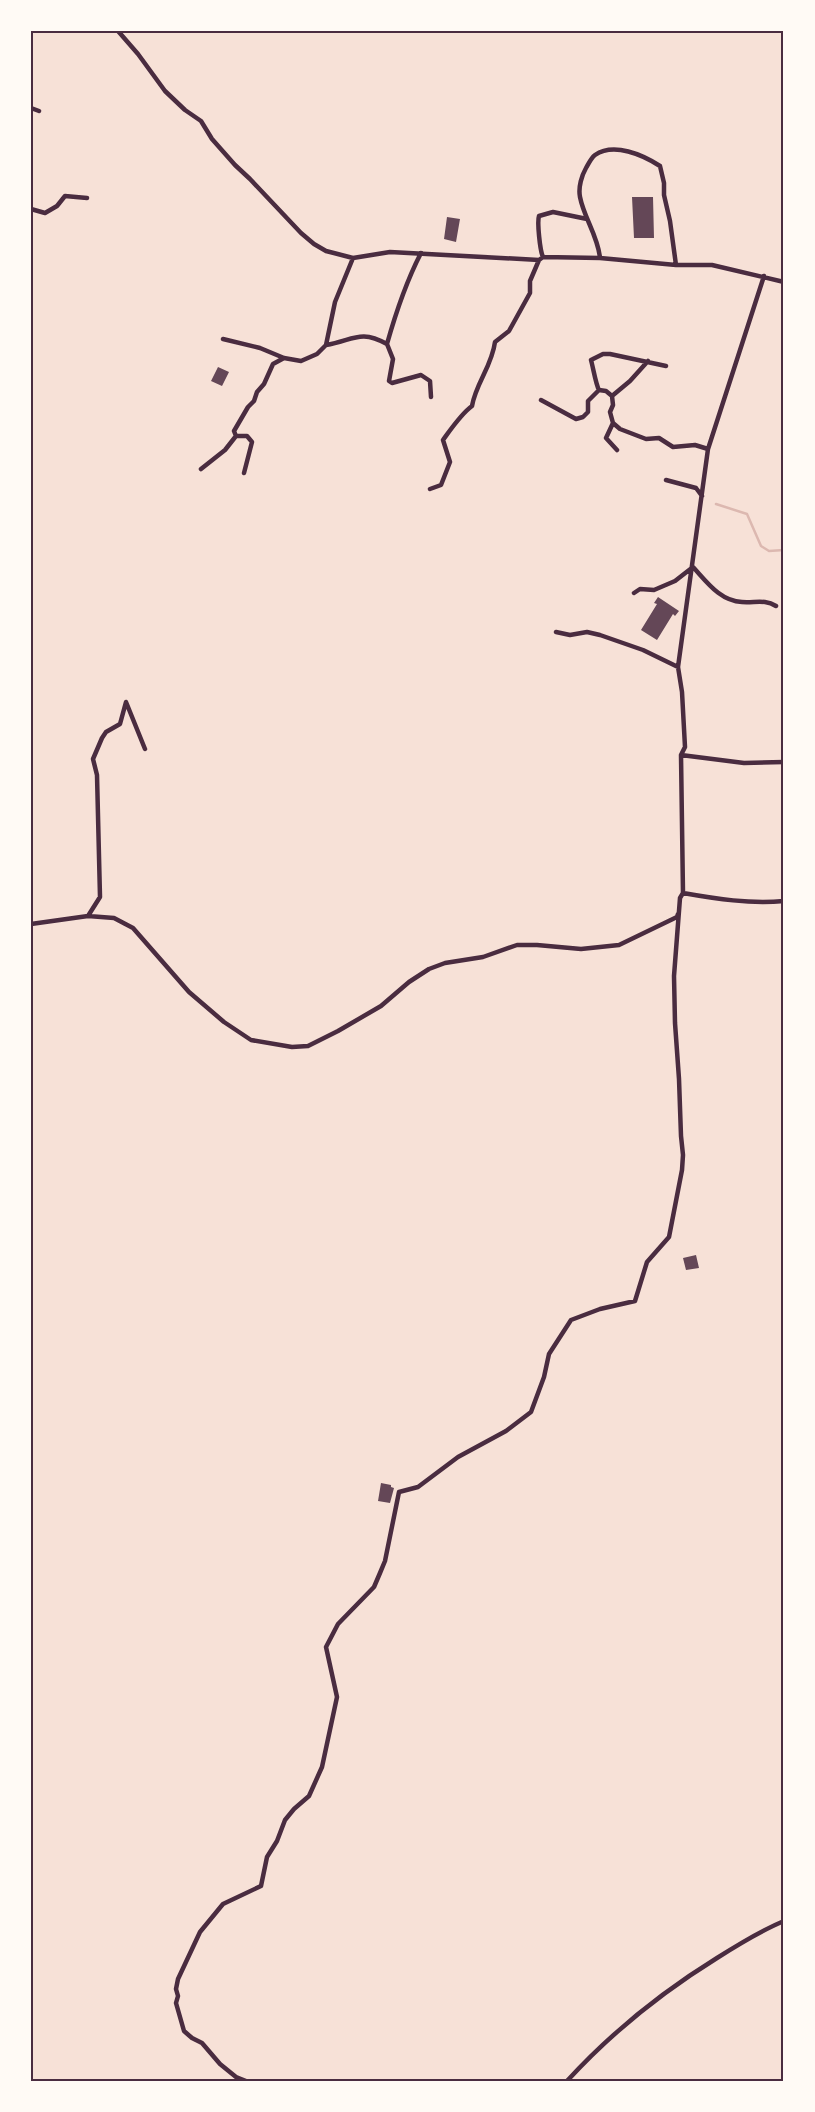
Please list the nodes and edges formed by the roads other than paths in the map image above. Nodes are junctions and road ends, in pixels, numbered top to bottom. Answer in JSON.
{"nodes":[{"id":1,"x":118,"y":31,"type":"edge"},
{"id":2,"x":31,"y":108,"type":"edge"},
{"id":3,"x":39,"y":111,"type":"dead end"},
{"id":4,"x":87,"y":198,"type":"dead end"},
{"id":5,"x":31,"y":208,"type":"edge"},
{"id":6,"x":587,"y":219,"type":"junction"},
{"id":7,"x":421,"y":254,"type":"junction"},
{"id":8,"x":353,"y":258,"type":"junction"},
{"id":9,"x":541,"y":258,"type":"junction"},
{"id":10,"x":600,"y":258,"type":"junction"},
{"id":11,"x":676,"y":265,"type":"junction"},
{"id":12,"x":764,"y":276,"type":"junction"},
{"id":13,"x":784,"y":282,"type":"edge"},
{"id":14,"x":224,"y":339,"type":"dead end"},
{"id":15,"x":326,"y":344,"type":"junction"},
{"id":16,"x":388,"y":344,"type":"junction"},
{"id":17,"x":284,"y":358,"type":"junction"},
{"id":18,"x":648,"y":360,"type":"junction"},
{"id":19,"x":666,"y":366,"type":"dead end"},
{"id":20,"x":599,"y":390,"type":"junction"},
{"id":21,"x":612,"y":396,"type":"junction"},
{"id":22,"x":431,"y":397,"type":"dead end"},
{"id":23,"x":542,"y":400,"type":"dead end"},
{"id":24,"x":613,"y":423,"type":"junction"},
{"id":25,"x":236,"y":436,"type":"junction"},
{"id":26,"x":708,"y":449,"type":"junction"},
{"id":27,"x":617,"y":450,"type":"dead end"},
{"id":28,"x":201,"y":469,"type":"dead end"},
{"id":29,"x":244,"y":473,"type":"dead end"},
{"id":30,"x":666,"y":480,"type":"dead end"},
{"id":31,"x":430,"y":489,"type":"dead end"},
{"id":32,"x":703,"y":497,"type":"junction"},
{"id":33,"x":693,"y":567,"type":"junction"},
{"id":34,"x":634,"y":593,"type":"dead end"},
{"id":35,"x":776,"y":606,"type":"dead end"},
{"id":36,"x":556,"y":632,"type":"dead end"},
{"id":37,"x":678,"y":667,"type":"junction"},
{"id":38,"x":145,"y":749,"type":"dead end"},
{"id":39,"x":681,"y":755,"type":"junction"},
{"id":40,"x":784,"y":762,"type":"edge"},
{"id":41,"x":682,"y":896,"type":"junction"},
{"id":42,"x":784,"y":901,"type":"edge"},
{"id":43,"x":88,"y":916,"type":"junction"},
{"id":44,"x":31,"y":924,"type":"edge"},
{"id":45,"x":784,"y":1921,"type":"edge"},
{"id":46,"x":246,"y":2081,"type":"edge"},
{"id":47,"x":567,"y":2081,"type":"edge"}],
"edges":[{"from":1,"to":8,"type":"street"},
{"from":2,"to":3,"type":"street"},
{"from":4,"to":5,"type":"street"},
{"from":6,"to":9,"type":"street"},
{"from":6,"to":10,"type":"street"},
{"from":6,"to":11,"type":"street"},
{"from":7,"to":8,"type":"street"},
{"from":7,"to":9,"type":"street"},
{"from":7,"to":16,"type":"street"},
{"from":8,"to":15,"type":"street"},
{"from":9,"to":10,"type":"street"},
{"from":9,"to":31,"type":"street"},
{"from":10,"to":11,"type":"street"},
{"from":11,"to":12,"type":"street"},
{"from":12,"to":13,"type":"street"},
{"from":12,"to":26,"type":"street"},
{"from":14,"to":17,"type":"street"},
{"from":15,"to":16,"type":"street"},
{"from":15,"to":17,"type":"street"},
{"from":16,"to":22,"type":"street"},
{"from":17,"to":25,"type":"street"},
{"from":18,"to":19,"type":"street"},
{"from":18,"to":20,"type":"street"},
{"from":18,"to":21,"type":"street"},
{"from":20,"to":21,"type":"street"},
{"from":20,"to":23,"type":"street"},
{"from":21,"to":24,"type":"street"},
{"from":24,"to":26,"type":"street"},
{"from":24,"to":27,"type":"street"},
{"from":25,"to":28,"type":"street"},
{"from":25,"to":29,"type":"street"},
{"from":26,"to":32,"type":"street"},
{"from":30,"to":32,"type":"street"},
{"from":32,"to":33,"type":"street"},
{"from":33,"to":34,"type":"street"},
{"from":33,"to":35,"type":"street"},
{"from":33,"to":37,"type":"street"},
{"from":36,"to":37,"type":"street"},
{"from":37,"to":39,"type":"street"},
{"from":38,"to":43,"type":"street"},
{"from":39,"to":40,"type":"street"},
{"from":39,"to":41,"type":"street"},
{"from":41,"to":42,"type":"street"},
{"from":41,"to":43,"type":"street"},
{"from":41,"to":46,"type":"street"},
{"from":43,"to":44,"type":"street"},
{"from":45,"to":47,"type":"street"}]}
